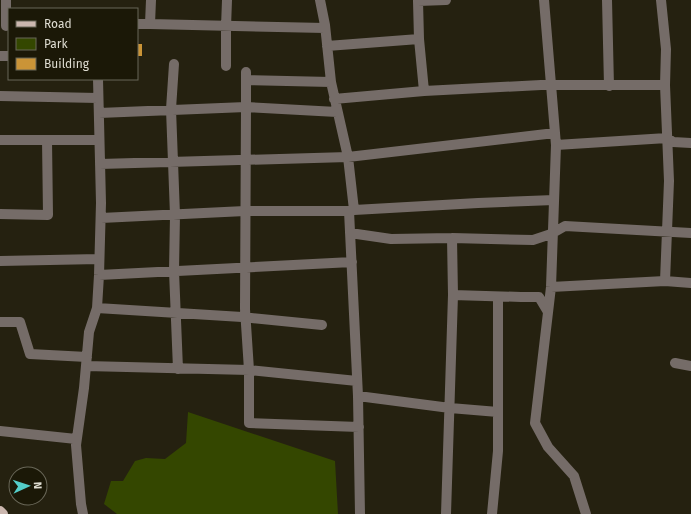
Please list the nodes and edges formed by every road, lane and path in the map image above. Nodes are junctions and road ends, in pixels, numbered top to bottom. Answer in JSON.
{"nodes":[{"id":1,"x":6,"y":0,"type":"edge"},
{"id":2,"x":151,"y":0,"type":"edge"},
{"id":3,"x":227,"y":0,"type":"edge"},
{"id":4,"x":320,"y":0,"type":"edge"},
{"id":5,"x":446,"y":0,"type":"edge"},
{"id":6,"x":544,"y":0,"type":"edge"},
{"id":7,"x":607,"y":0,"type":"edge"},
{"id":8,"x":661,"y":0,"type":"edge"},
{"id":9,"x":138,"y":24,"type":"edge"},
{"id":10,"x":150,"y":24,"type":"junction"},
{"id":11,"x":5,"y":26,"type":"edge"},
{"id":12,"x":226,"y":27,"type":"junction"},
{"id":13,"x":325,"y":28,"type":"junction"},
{"id":14,"x":419,"y":40,"type":"junction"},
{"id":15,"x":327,"y":46,"type":"junction"},
{"id":16,"x":174,"y":64,"type":"dead end"},
{"id":17,"x":226,"y":66,"type":"dead end"},
{"id":18,"x":98,"y":80,"type":"edge"},
{"id":19,"x":330,"y":82,"type":"junction"},
{"id":20,"x":665,"y":85,"type":"junction"},
{"id":21,"x":551,"y":86,"type":"junction"},
{"id":22,"x":609,"y":86,"type":"junction"},
{"id":23,"x":424,"y":90,"type":"junction"},
{"id":24,"x":0,"y":96,"type":"edge"},
{"id":25,"x":98,"y":98,"type":"junction"},
{"id":26,"x":334,"y":99,"type":"junction"},
{"id":27,"x":246,"y":107,"type":"junction"},
{"id":28,"x":172,"y":109,"type":"junction"},
{"id":29,"x":99,"y":112,"type":"junction"},
{"id":30,"x":337,"y":112,"type":"junction"},
{"id":31,"x":555,"y":133,"type":"junction"},
{"id":32,"x":667,"y":138,"type":"junction"},
{"id":33,"x":0,"y":140,"type":"edge"},
{"id":34,"x":47,"y":140,"type":"junction"},
{"id":35,"x":100,"y":140,"type":"junction"},
{"id":36,"x":691,"y":143,"type":"edge"},
{"id":37,"x":556,"y":145,"type":"junction"},
{"id":38,"x":348,"y":157,"type":"junction"},
{"id":39,"x":245,"y":161,"type":"junction"},
{"id":40,"x":173,"y":162,"type":"junction"},
{"id":41,"x":100,"y":164,"type":"junction"},
{"id":42,"x":554,"y":200,"type":"junction"},
{"id":43,"x":351,"y":210,"type":"junction"},
{"id":44,"x":245,"y":211,"type":"junction"},
{"id":45,"x":0,"y":214,"type":"edge"},
{"id":46,"x":175,"y":215,"type":"junction"},
{"id":47,"x":101,"y":218,"type":"junction"},
{"id":48,"x":554,"y":232,"type":"junction"},
{"id":49,"x":667,"y":232,"type":"junction"},
{"id":50,"x":350,"y":233,"type":"junction"},
{"id":51,"x":691,"y":233,"type":"edge"},
{"id":52,"x":452,"y":238,"type":"junction"},
{"id":53,"x":99,"y":258,"type":"junction"},
{"id":54,"x":0,"y":261,"type":"edge"},
{"id":55,"x":352,"y":262,"type":"junction"},
{"id":56,"x":245,"y":268,"type":"junction"},
{"id":57,"x":174,"y":271,"type":"junction"},
{"id":58,"x":99,"y":275,"type":"junction"},
{"id":59,"x":664,"y":281,"type":"junction"},
{"id":60,"x":691,"y":284,"type":"edge"},
{"id":61,"x":551,"y":286,"type":"junction"},
{"id":62,"x":453,"y":294,"type":"junction"},
{"id":63,"x":498,"y":297,"type":"junction"},
{"id":64,"x":96,"y":308,"type":"junction"},
{"id":65,"x":548,"y":312,"type":"junction"},
{"id":66,"x":175,"y":313,"type":"junction"},
{"id":67,"x":245,"y":318,"type":"junction"},
{"id":68,"x":0,"y":322,"type":"edge"},
{"id":69,"x":322,"y":325,"type":"dead end"},
{"id":70,"x":86,"y":362,"type":"junction"},
{"id":71,"x":675,"y":363,"type":"dead end"},
{"id":72,"x":691,"y":366,"type":"edge"},
{"id":73,"x":178,"y":369,"type":"junction"},
{"id":74,"x":249,"y":370,"type":"junction"},
{"id":75,"x":357,"y":381,"type":"junction"},
{"id":76,"x":358,"y":396,"type":"junction"},
{"id":77,"x":450,"y":408,"type":"junction"},
{"id":78,"x":498,"y":412,"type":"junction"},
{"id":79,"x":359,"y":427,"type":"junction"},
{"id":80,"x":0,"y":431,"type":"edge"},
{"id":81,"x":76,"y":439,"type":"junction"},
{"id":82,"x":0,"y":511,"type":"edge"},
{"id":83,"x":3,"y":514,"type":"edge"},
{"id":84,"x":83,"y":514,"type":"edge"},
{"id":85,"x":360,"y":514,"type":"edge"},
{"id":86,"x":446,"y":514,"type":"edge"},
{"id":87,"x":492,"y":514,"type":"edge"},
{"id":88,"x":586,"y":514,"type":"edge"}],
"edges":[{"from":1,"to":11,"type":"street"},
{"from":2,"to":10,"type":"street"},
{"from":3,"to":12,"type":"street"},
{"from":4,"to":13,"type":"street"},
{"from":5,"to":14,"type":"street"},
{"from":6,"to":21,"type":"street"},
{"from":7,"to":22,"type":"street"},
{"from":8,"to":20,"type":"street"},
{"from":9,"to":10,"type":"street"},
{"from":10,"to":12,"type":"street"},
{"from":12,"to":13,"type":"street"},
{"from":12,"to":17,"type":"street"},
{"from":13,"to":15,"type":"street"},
{"from":14,"to":15,"type":"street"},
{"from":14,"to":23,"type":"street"},
{"from":15,"to":19,"type":"street"},
{"from":16,"to":28,"type":"street"},
{"from":18,"to":25,"type":"street"},
{"from":19,"to":26,"type":"street"},
{"from":19,"to":27,"type":"street"},
{"from":20,"to":22,"type":"street"},
{"from":20,"to":32,"type":"street"},
{"from":21,"to":22,"type":"street"},
{"from":21,"to":23,"type":"street"},
{"from":21,"to":31,"type":"street"},
{"from":23,"to":26,"type":"street"},
{"from":24,"to":25,"type":"street"},
{"from":25,"to":29,"type":"street"},
{"from":26,"to":30,"type":"street"},
{"from":27,"to":28,"type":"street"},
{"from":27,"to":30,"type":"street"},
{"from":27,"to":39,"type":"street"},
{"from":28,"to":29,"type":"street"},
{"from":28,"to":40,"type":"street"},
{"from":29,"to":35,"type":"street"},
{"from":30,"to":38,"type":"street"},
{"from":31,"to":37,"type":"street"},
{"from":31,"to":38,"type":"street"},
{"from":32,"to":36,"type":"street"},
{"from":32,"to":37,"type":"street"},
{"from":32,"to":49,"type":"street"},
{"from":33,"to":34,"type":"street"},
{"from":34,"to":35,"type":"street"},
{"from":34,"to":45,"type":"street"},
{"from":35,"to":41,"type":"street"},
{"from":37,"to":42,"type":"street"},
{"from":38,"to":39,"type":"street"},
{"from":38,"to":43,"type":"street"},
{"from":39,"to":40,"type":"street"},
{"from":39,"to":44,"type":"street"},
{"from":40,"to":41,"type":"street"},
{"from":40,"to":46,"type":"street"},
{"from":41,"to":47,"type":"street"},
{"from":42,"to":43,"type":"street"},
{"from":42,"to":48,"type":"street"},
{"from":43,"to":44,"type":"street"},
{"from":43,"to":50,"type":"street"},
{"from":44,"to":46,"type":"street"},
{"from":44,"to":56,"type":"street"},
{"from":46,"to":47,"type":"street"},
{"from":46,"to":57,"type":"street"},
{"from":47,"to":53,"type":"street"},
{"from":48,"to":49,"type":"street"},
{"from":48,"to":52,"type":"street"},
{"from":48,"to":61,"type":"street"},
{"from":49,"to":51,"type":"street"},
{"from":49,"to":59,"type":"street"},
{"from":50,"to":52,"type":"street"},
{"from":50,"to":55,"type":"street"},
{"from":52,"to":62,"type":"street"},
{"from":53,"to":54,"type":"street"},
{"from":53,"to":58,"type":"street"},
{"from":55,"to":56,"type":"street"},
{"from":55,"to":75,"type":"street"},
{"from":56,"to":57,"type":"street"},
{"from":56,"to":67,"type":"street"},
{"from":57,"to":58,"type":"street"},
{"from":57,"to":66,"type":"street"},
{"from":58,"to":64,"type":"street"},
{"from":59,"to":60,"type":"street"},
{"from":59,"to":61,"type":"street"},
{"from":61,"to":65,"type":"street"},
{"from":62,"to":63,"type":"street"},
{"from":62,"to":77,"type":"street"},
{"from":63,"to":65,"type":"street"},
{"from":63,"to":78,"type":"street"},
{"from":64,"to":66,"type":"street"},
{"from":64,"to":70,"type":"street"},
{"from":65,"to":88,"type":"street"},
{"from":66,"to":67,"type":"street"},
{"from":66,"to":73,"type":"street"},
{"from":67,"to":69,"type":"street"},
{"from":67,"to":74,"type":"street"},
{"from":68,"to":70,"type":"street"},
{"from":70,"to":73,"type":"street"},
{"from":70,"to":81,"type":"street"},
{"from":71,"to":72,"type":"street"},
{"from":73,"to":74,"type":"street"},
{"from":74,"to":75,"type":"street"},
{"from":74,"to":79,"type":"street"},
{"from":75,"to":76,"type":"street"},
{"from":76,"to":77,"type":"street"},
{"from":76,"to":79,"type":"street"},
{"from":77,"to":78,"type":"street"},
{"from":77,"to":86,"type":"street"},
{"from":78,"to":87,"type":"street"},
{"from":79,"to":85,"type":"street"},
{"from":80,"to":81,"type":"street"},
{"from":81,"to":84,"type":"street"},
{"from":82,"to":83,"type":"main road"}]}
